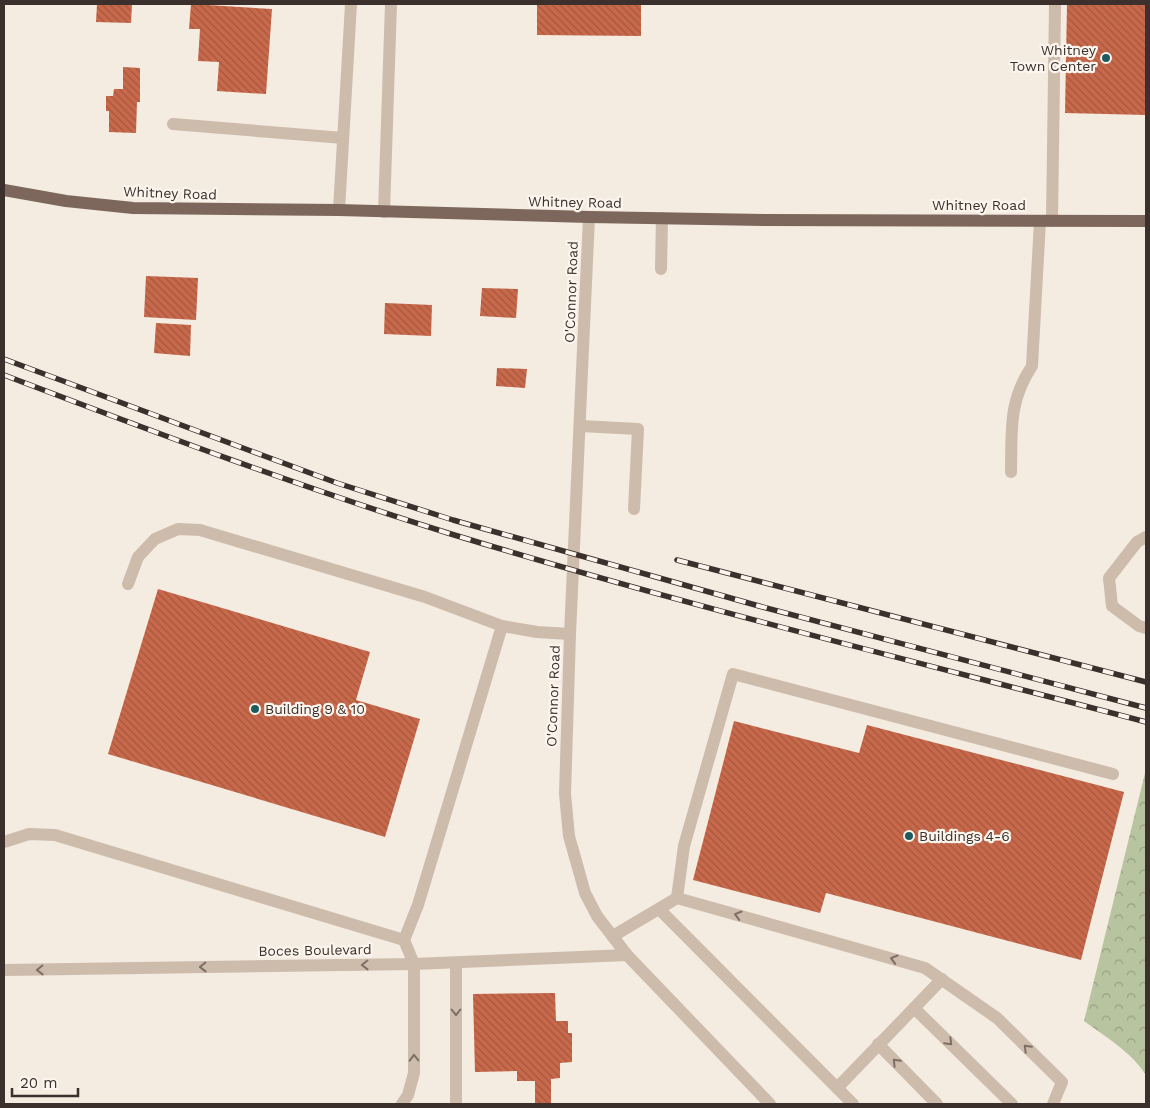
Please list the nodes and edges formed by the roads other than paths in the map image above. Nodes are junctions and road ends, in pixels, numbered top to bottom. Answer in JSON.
{"nodes":[{"id":1,"x":351,"y":4,"type":"edge"},
{"id":2,"x":391,"y":4,"type":"edge"},
{"id":3,"x":1055,"y":4,"type":"edge"},
{"id":4,"x":173,"y":124,"type":"dead end"},
{"id":5,"x":343,"y":138,"type":"junction"},
{"id":6,"x":4,"y":190,"type":"edge"},
{"id":7,"x":339,"y":210,"type":"junction"},
{"id":8,"x":384,"y":212,"type":"junction"},
{"id":9,"x":589,"y":217,"type":"junction"},
{"id":10,"x":662,"y":218,"type":"junction"},
{"id":11,"x":1046,"y":220,"type":"junction"},
{"id":12,"x":1146,"y":221,"type":"edge"},
{"id":13,"x":661,"y":269,"type":"dead end"},
{"id":14,"x":580,"y":426,"type":"junction"},
{"id":15,"x":1011,"y":472,"type":"dead end"},
{"id":16,"x":634,"y":509,"type":"dead end"},
{"id":17,"x":1146,"y":537,"type":"edge"},
{"id":18,"x":128,"y":584,"type":"dead end"},
{"id":19,"x":502,"y":626,"type":"junction"},
{"id":20,"x":1146,"y":628,"type":"edge"},
{"id":21,"x":570,"y":634,"type":"junction"},
{"id":22,"x":1113,"y":774,"type":"dead end"},
{"id":23,"x":4,"y":842,"type":"edge"},
{"id":24,"x":677,"y":898,"type":"junction"},
{"id":25,"x":659,"y":909,"type":"junction"},
{"id":26,"x":612,"y":936,"type":"junction"},
{"id":27,"x":404,"y":940,"type":"junction"},
{"id":28,"x":627,"y":955,"type":"junction"},
{"id":29,"x":456,"y":963,"type":"junction"},
{"id":30,"x":414,"y":964,"type":"junction"},
{"id":31,"x":4,"y":970,"type":"edge"},
{"id":32,"x":942,"y":979,"type":"junction"},
{"id":33,"x":914,"y":1008,"type":"junction"},
{"id":34,"x":878,"y":1044,"type":"junction"},
{"id":35,"x":837,"y":1088,"type":"junction"},
{"id":36,"x":402,"y":1104,"type":"edge"},
{"id":37,"x":456,"y":1104,"type":"edge"},
{"id":38,"x":770,"y":1104,"type":"edge"},
{"id":39,"x":853,"y":1104,"type":"edge"},
{"id":40,"x":937,"y":1104,"type":"edge"},
{"id":41,"x":1012,"y":1104,"type":"edge"},
{"id":42,"x":1053,"y":1104,"type":"edge"}],
"edges":[{"from":1,"to":5,"type":"street"},
{"from":2,"to":8,"type":"street"},
{"from":3,"to":11,"type":"street"},
{"from":4,"to":5,"type":"street"},
{"from":5,"to":7,"type":"street"},
{"from":6,"to":7,"type":"main road","name":"Whitney Road"},
{"from":7,"to":8,"type":"main road","name":"Whitney Road"},
{"from":8,"to":9,"type":"main road","name":"Whitney Road"},
{"from":9,"to":10,"type":"main road","name":"Whitney Road"},
{"from":9,"to":14,"type":"street","name":"O'Connor Road"},
{"from":10,"to":11,"type":"main road","name":"Whitney Road"},
{"from":10,"to":13,"type":"street"},
{"from":11,"to":12,"type":"main road","name":"Whitney Road"},
{"from":11,"to":15,"type":"street"},
{"from":14,"to":16,"type":"street"},
{"from":14,"to":21,"type":"street","name":"O'Connor Road"},
{"from":17,"to":20,"type":"street"},
{"from":18,"to":19,"type":"street"},
{"from":19,"to":21,"type":"street"},
{"from":19,"to":27,"type":"street"},
{"from":21,"to":26,"type":"street","name":"O'Connor Road"},
{"from":22,"to":24,"type":"street"},
{"from":23,"to":27,"type":"street"},
{"from":24,"to":25,"type":"street"},
{"from":32,"to":24,"type":"street","one_way":true},
{"from":25,"to":26,"type":"street"},
{"from":25,"to":35,"type":"street"},
{"from":26,"to":28,"type":"street","name":"O'Connor Road"},
{"from":27,"to":30,"type":"street"},
{"from":28,"to":29,"type":"street","name":"Boces Boulevard"},
{"from":28,"to":38,"type":"street","name":"O'Connor Road"},
{"from":29,"to":30,"type":"street","name":"Boces Boulevard"},
{"from":29,"to":37,"type":"street","one_way":true},
{"from":30,"to":31,"type":"street","name":"Boces Boulevard","one_way":true},
{"from":36,"to":30,"type":"street","one_way":true},
{"from":32,"to":33,"type":"street"},
{"from":42,"to":32,"type":"street","one_way":true},
{"from":33,"to":34,"type":"street"},
{"from":33,"to":41,"type":"street","one_way":true},
{"from":34,"to":35,"type":"street"},
{"from":40,"to":34,"type":"street","one_way":true},
{"from":35,"to":39,"type":"street"}]}
